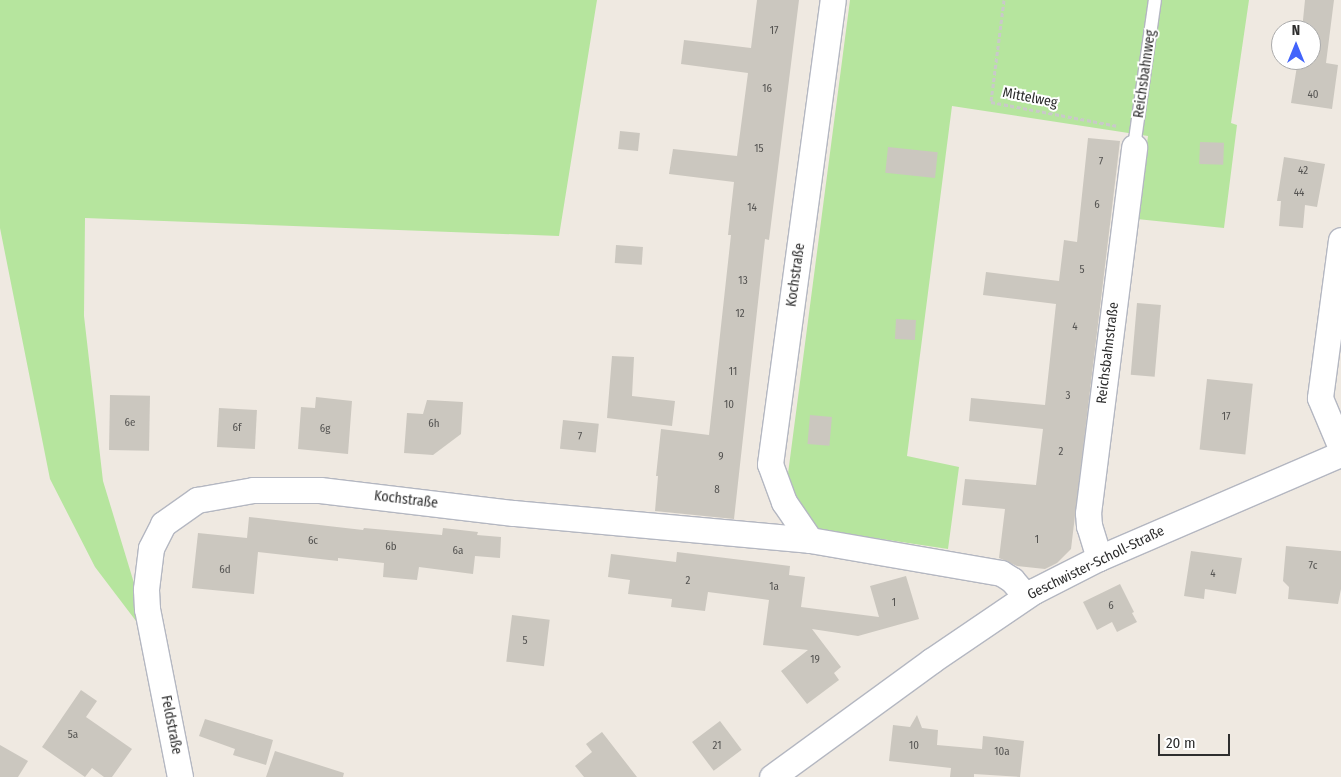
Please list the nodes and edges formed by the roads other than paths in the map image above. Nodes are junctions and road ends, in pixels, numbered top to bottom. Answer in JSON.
{"nodes":[{"id":1,"x":833,"y":0,"type":"edge"},
{"id":2,"x":1155,"y":0,"type":"edge"},
{"id":3,"x":1135,"y":138,"type":"joint"},
{"id":4,"x":1341,"y":240,"type":"edge"},
{"id":5,"x":1341,"y":448,"type":"edge"},
{"id":6,"x":1341,"y":454,"type":"edge"},
{"id":7,"x":810,"y":540,"type":"junction"},
{"id":8,"x":1099,"y":558,"type":"junction"},
{"id":9,"x":1026,"y":596,"type":"junction"},
{"id":10,"x":161,"y":673,"type":"joint"},
{"id":11,"x":180,"y":777,"type":"edge"},
{"id":12,"x":772,"y":777,"type":"edge"}],
"edges":[{"from":1,"to":7,"type":"street","name":"Kochstraße"},
{"from":2,"to":3,"type":"lane","name":"Reichsbahnweg"},
{"from":3,"to":8,"type":"street","name":"Reichsbahnstraße"},
{"from":4,"to":5,"type":"street"},
{"from":6,"to":8,"type":"street","name":"Geschwister-Scholl-Straße"},
{"from":7,"to":9,"type":"street","name":"Kochstraße"},
{"from":7,"to":10,"type":"street","name":"Kochstraße"},
{"from":8,"to":9,"type":"street","name":"Geschwister-Scholl-Straße"},
{"from":9,"to":12,"type":"street","name":"Geschwister-Scholl-Straße"},
{"from":10,"to":11,"type":"street","name":"Feldstraße"}]}
